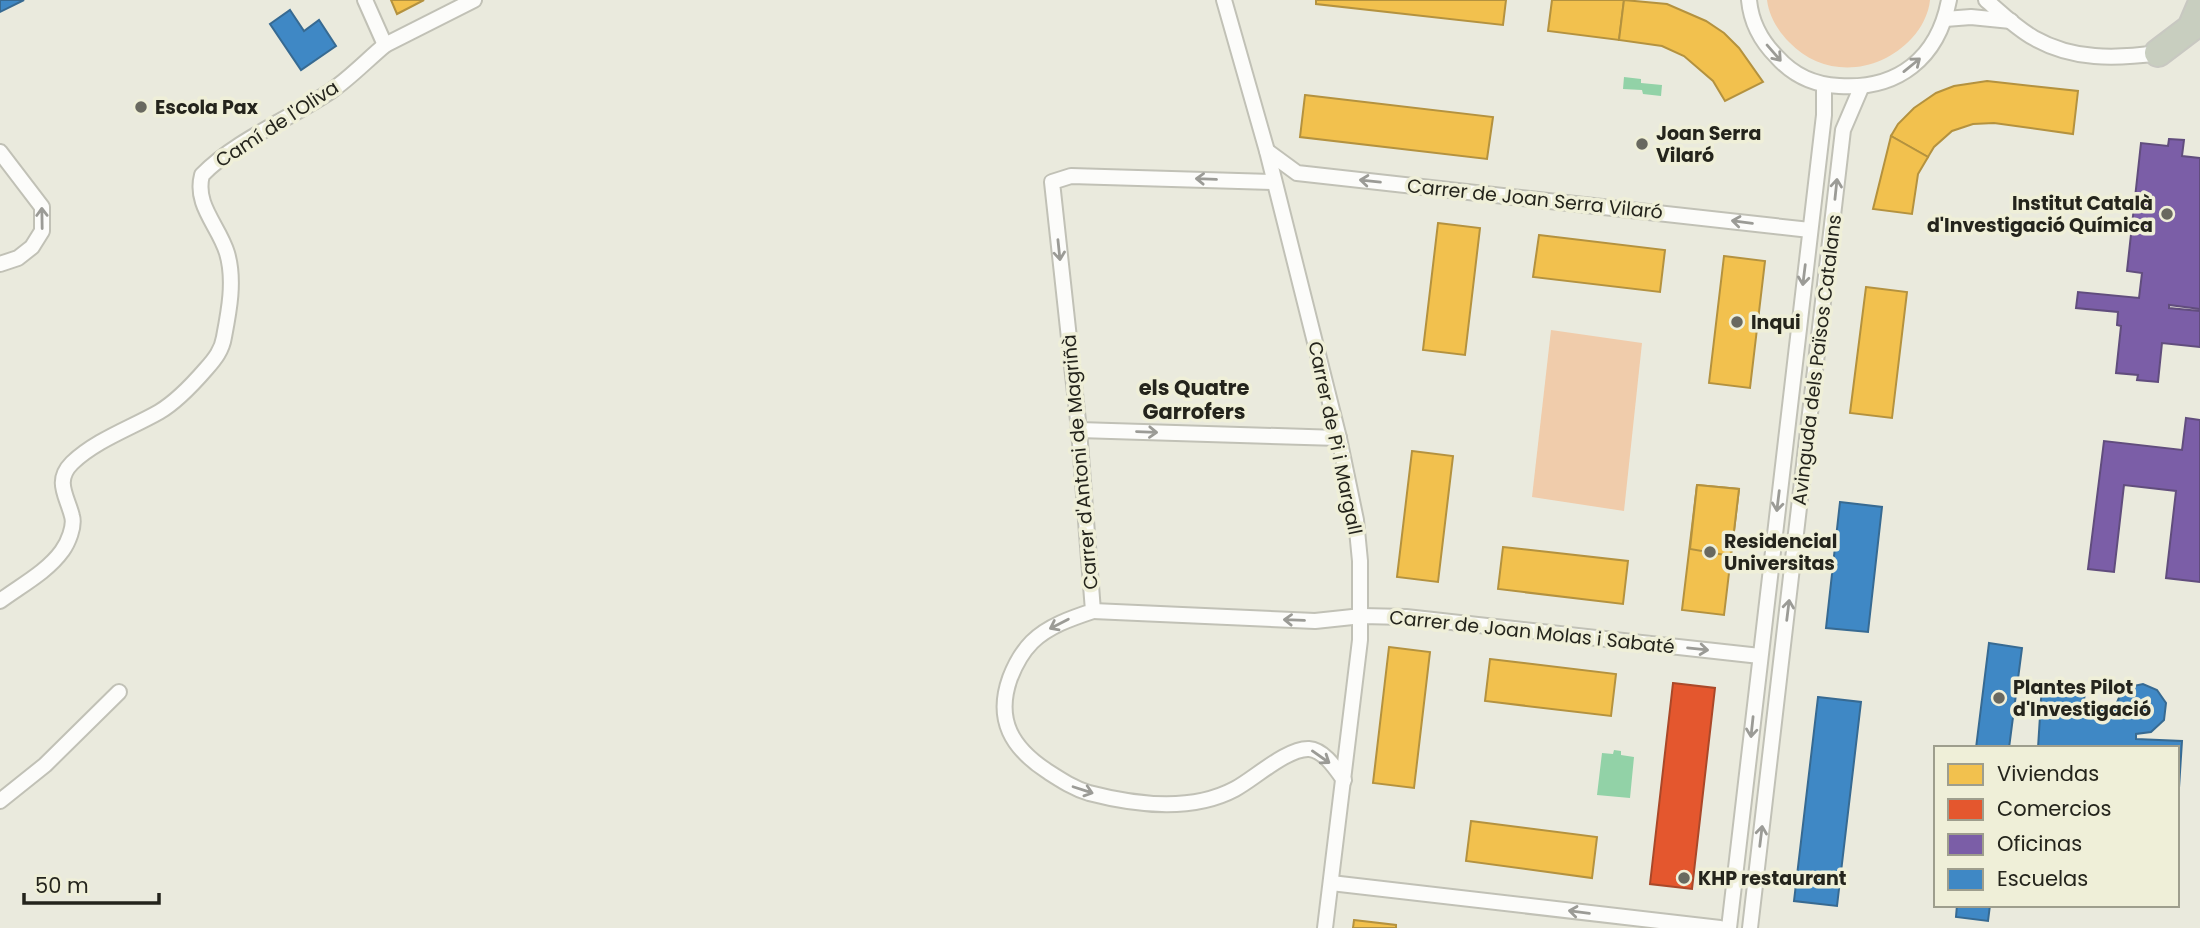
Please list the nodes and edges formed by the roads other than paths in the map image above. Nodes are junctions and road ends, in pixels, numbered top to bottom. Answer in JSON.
{"nodes":[{"id":1,"x":365,"y":0,"type":"edge"},
{"id":2,"x":474,"y":0,"type":"edge"},
{"id":3,"x":1224,"y":0,"type":"edge"},
{"id":4,"x":1749,"y":0,"type":"edge"},
{"id":5,"x":1949,"y":0,"type":"edge"},
{"id":6,"x":1986,"y":0,"type":"edge"},
{"id":7,"x":2200,"y":7,"type":"edge"},
{"id":8,"x":1945,"y":19,"type":"junction"},
{"id":9,"x":2011,"y":21,"type":"junction"},
{"id":10,"x":2200,"y":43,"type":"edge"},
{"id":11,"x":385,"y":45,"type":"junction"},
{"id":12,"x":2158,"y":53,"type":"junction"},
{"id":13,"x":1824,"y":85,"type":"junction"},
{"id":14,"x":1861,"y":88,"type":"junction"},
{"id":15,"x":1267,"y":151,"type":"junction"},
{"id":16,"x":0,"y":152,"type":"edge"},
{"id":17,"x":1274,"y":182,"type":"junction"},
{"id":18,"x":1810,"y":230,"type":"junction"},
{"id":19,"x":0,"y":264,"type":"edge"},
{"id":20,"x":1079,"y":430,"type":"junction"},
{"id":21,"x":1339,"y":438,"type":"junction"},
{"id":22,"x":0,"y":601,"type":"edge"},
{"id":23,"x":1093,"y":611,"type":"junction"},
{"id":24,"x":1362,"y":617,"type":"junction"},
{"id":25,"x":1760,"y":656,"type":"junction"},
{"id":26,"x":119,"y":692,"type":"dead end"},
{"id":27,"x":1344,"y":780,"type":"junction"},
{"id":28,"x":0,"y":801,"type":"edge"},
{"id":29,"x":1331,"y":883,"type":"junction"},
{"id":30,"x":1325,"y":928,"type":"edge"},
{"id":31,"x":1720,"y":928,"type":"edge"},
{"id":32,"x":1729,"y":928,"type":"edge"},
{"id":33,"x":1750,"y":928,"type":"edge"}],
"edges":[{"from":1,"to":11,"type":"street"},
{"from":2,"to":11,"type":"street"},
{"from":3,"to":15,"type":"street","name":"Carrer de Pi i Margall"},
{"from":4,"to":13,"type":"street","one_way":true},
{"from":5,"to":8,"type":"street"},
{"from":6,"to":9,"type":"street"},
{"from":7,"to":12,"type":"highway"},
{"from":8,"to":9,"type":"street"},
{"from":14,"to":8,"type":"street","one_way":true},
{"from":9,"to":12,"type":"street"},
{"from":10,"to":12,"type":"highway"},
{"from":11,"to":22,"type":"street","name":"Camí de l'Oliva"},
{"from":13,"to":14,"type":"street"},
{"from":13,"to":18,"type":"street","name":"Avinguda dels Països Catalans"},
{"from":33,"to":14,"type":"street","name":"Avinguda dels Països Catalans","one_way":true},
{"from":15,"to":17,"type":"street","name":"Carrer de Pi i Margall"},
{"from":18,"to":15,"type":"street","name":"Carrer de Joan Serra Vilaró","one_way":true},
{"from":19,"to":16,"type":"street","one_way":true},
{"from":17,"to":20,"type":"street","name":"Carrer d'Antoni de Magriñà","one_way":true},
{"from":17,"to":21,"type":"street","name":"Carrer de Pi i Margall"},
{"from":18,"to":25,"type":"street","name":"Avinguda dels Països Catalans","one_way":true},
{"from":20,"to":21,"type":"street","one_way":true},
{"from":20,"to":23,"type":"street","name":"Carrer d'Antoni de Magriñà"},
{"from":21,"to":24,"type":"street","name":"Carrer de Pi i Margall"},
{"from":24,"to":23,"type":"street","name":"Carrer de Joan Molas i Sabaté","one_way":true},
{"from":23,"to":27,"type":"street","name":"Carrer d'Antoni de Magriñà","one_way":true},
{"from":24,"to":25,"type":"street","name":"Carrer de Joan Molas i Sabaté","one_way":true},
{"from":24,"to":27,"type":"street","name":"Carrer de Pi i Margall"},
{"from":25,"to":32,"type":"street","name":"Avinguda dels Països Catalans","one_way":true},
{"from":26,"to":28,"type":"street"},
{"from":27,"to":29,"type":"street","name":"Carrer de Pi i Margall"},
{"from":29,"to":30,"type":"street","name":"Carrer de Pi i Margall"},
{"from":31,"to":29,"type":"street","one_way":true}]}
